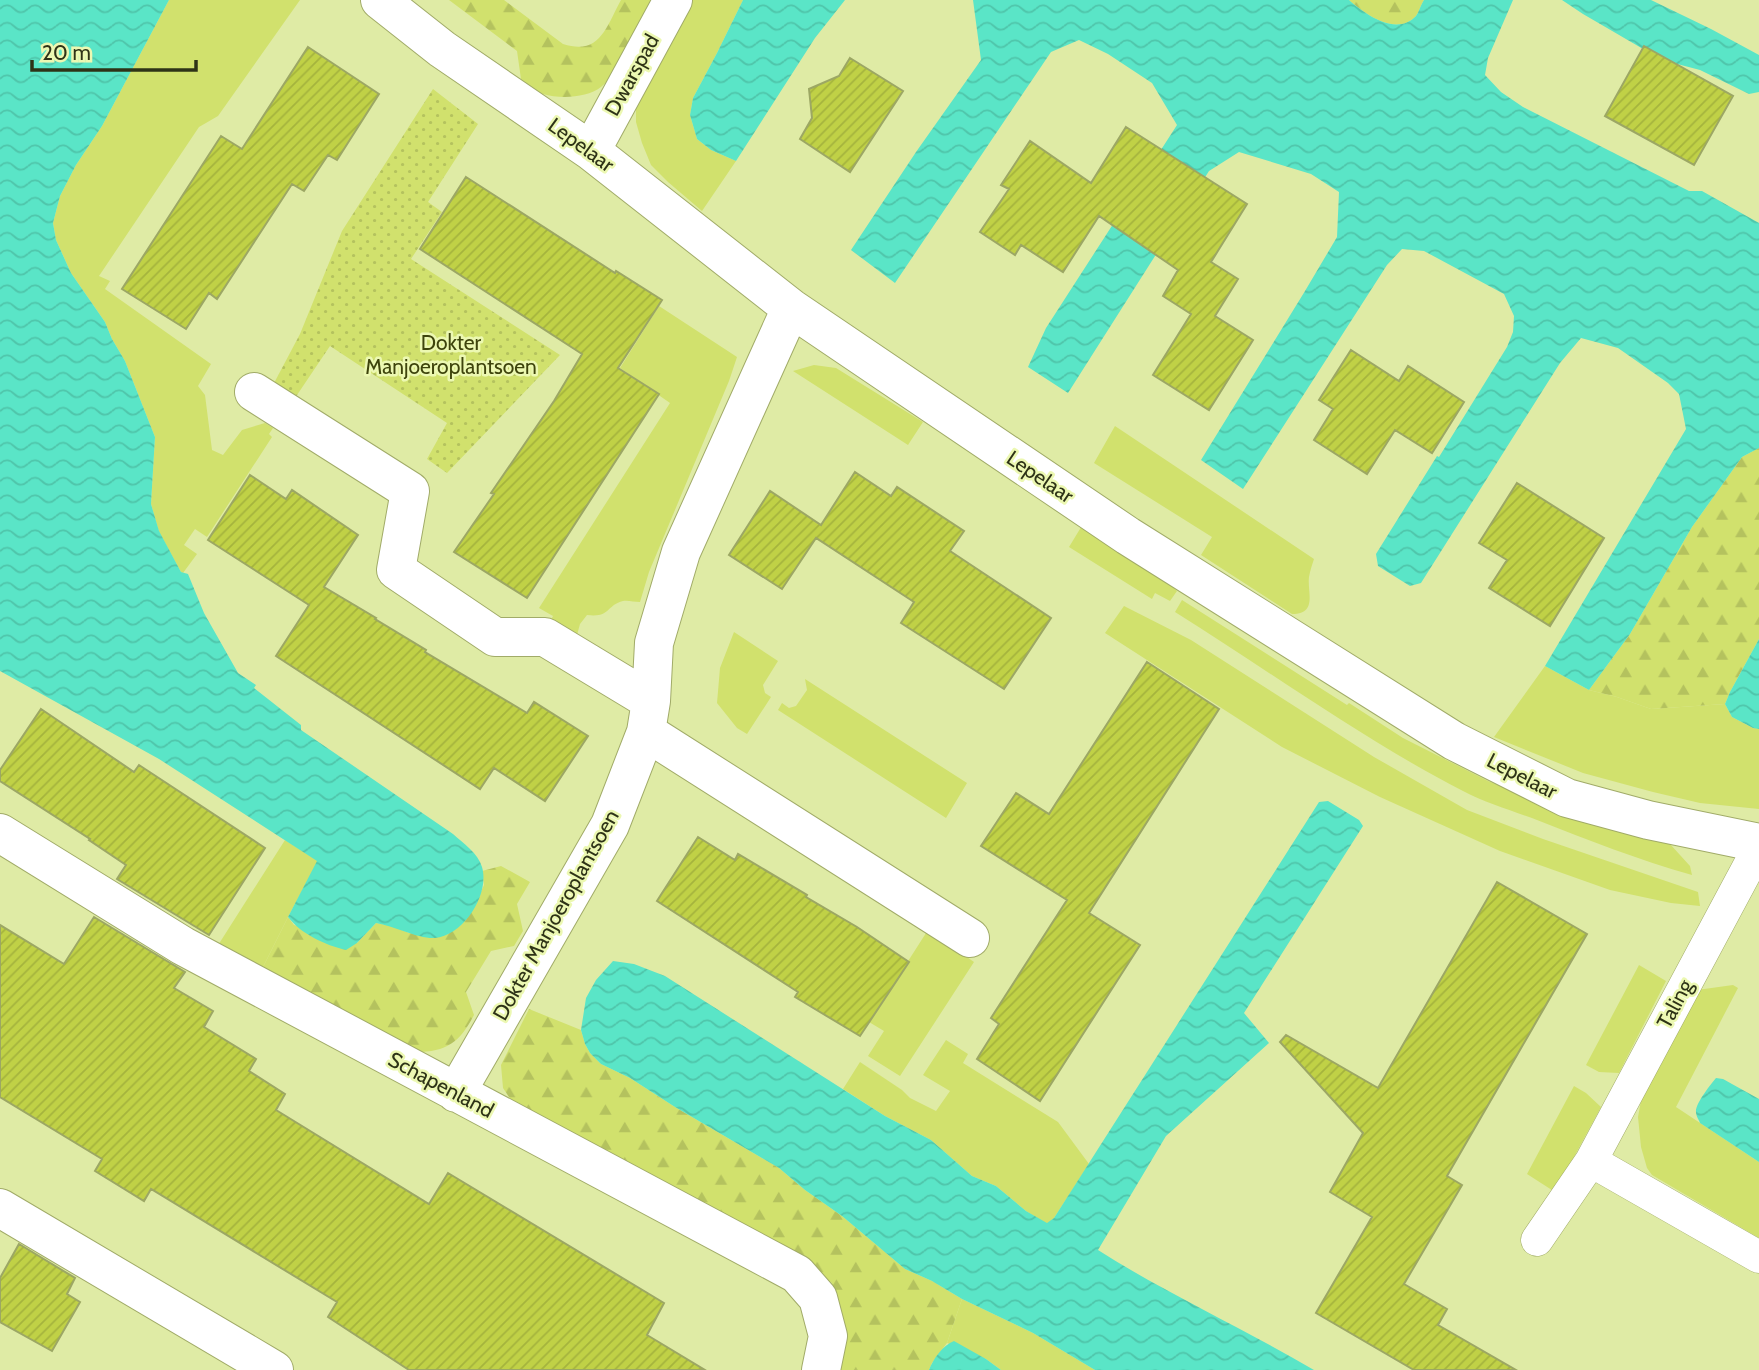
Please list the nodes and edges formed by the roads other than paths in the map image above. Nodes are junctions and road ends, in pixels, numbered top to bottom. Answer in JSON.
{"nodes":[{"id":1,"x":380,"y":0,"type":"edge"},
{"id":2,"x":673,"y":0,"type":"edge"},
{"id":3,"x":591,"y":151,"type":"junction"},
{"id":4,"x":791,"y":308,"type":"junction"},
{"id":5,"x":254,"y":392,"type":"dead end"},
{"id":6,"x":648,"y":716,"type":"junction"},
{"id":7,"x":0,"y":833,"type":"edge"},
{"id":8,"x":1759,"y":845,"type":"edge"},
{"id":9,"x":971,"y":938,"type":"dead end"},
{"id":10,"x":456,"y":1093,"type":"junction"},
{"id":11,"x":1591,"y":1161,"type":"junction"},
{"id":12,"x":0,"y":1208,"type":"edge"},
{"id":13,"x":1537,"y":1240,"type":"dead end"},
{"id":14,"x":1759,"y":1257,"type":"edge"},
{"id":15,"x":274,"y":1370,"type":"edge"},
{"id":16,"x":821,"y":1370,"type":"edge"}],
"edges":[{"from":1,"to":3,"type":"street","name":"Lepelaar"},
{"from":2,"to":3,"type":"street","name":"Dwarspad"},
{"from":3,"to":4,"type":"street","name":"Lepelaar"},
{"from":4,"to":6,"type":"street","name":"Dokter Manjoeroplantsoen"},
{"from":4,"to":8,"type":"street","name":"Lepelaar"},
{"from":5,"to":6,"type":"street"},
{"from":6,"to":9,"type":"street"},
{"from":6,"to":10,"type":"street","name":"Dokter Manjoeroplantsoen"},
{"from":7,"to":10,"type":"street","name":"Schapenland"},
{"from":8,"to":11,"type":"lane","name":"Taling"},
{"from":10,"to":16,"type":"street","name":"Schapenland"},
{"from":11,"to":13,"type":"lane","name":"Taling"},
{"from":11,"to":14,"type":"lane"},
{"from":12,"to":15,"type":"street"}]}
